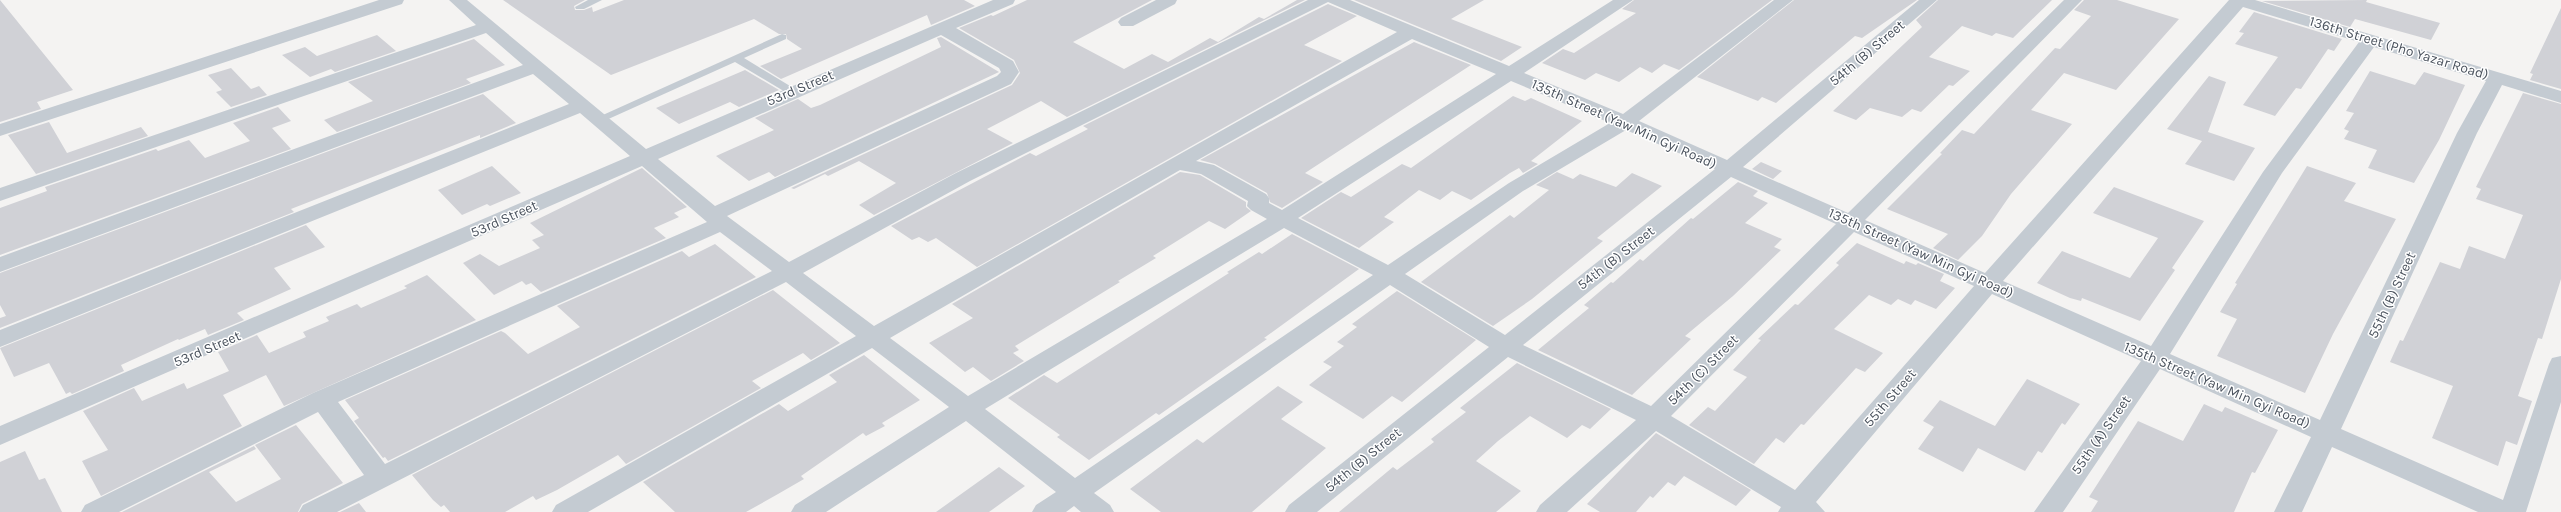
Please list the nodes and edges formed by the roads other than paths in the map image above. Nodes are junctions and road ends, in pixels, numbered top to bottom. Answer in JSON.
{"nodes":[{"id":1,"x":396,"y":0,"type":"edge"},
{"id":2,"x":457,"y":0,"type":"edge"},
{"id":3,"x":597,"y":0,"type":"edge"},
{"id":4,"x":1007,"y":0,"type":"edge"},
{"id":5,"x":1169,"y":0,"type":"edge"},
{"id":6,"x":1321,"y":0,"type":"edge"},
{"id":7,"x":1335,"y":0,"type":"edge"},
{"id":8,"x":1625,"y":0,"type":"edge"},
{"id":9,"x":1785,"y":0,"type":"edge"},
{"id":10,"x":1930,"y":0,"type":"edge"},
{"id":11,"x":2074,"y":0,"type":"edge"},
{"id":12,"x":2239,"y":0,"type":"edge"},
{"id":13,"x":580,"y":7,"type":"dead end"},
{"id":14,"x":1127,"y":22,"type":"dead end"},
{"id":15,"x":488,"y":27,"type":"junction"},
{"id":16,"x":942,"y":28,"type":"junction"},
{"id":17,"x":1411,"y":32,"type":"junction"},
{"id":18,"x":782,"y":37,"type":"dead end"},
{"id":19,"x":2370,"y":39,"type":"junction"},
{"id":20,"x":736,"y":58,"type":"junction"},
{"id":21,"x":534,"y":67,"type":"junction"},
{"id":22,"x":1510,"y":74,"type":"junction"},
{"id":23,"x":2498,"y":78,"type":"junction"},
{"id":24,"x":791,"y":91,"type":"junction"},
{"id":25,"x":2561,"y":97,"type":"edge"},
{"id":26,"x":582,"y":105,"type":"junction"},
{"id":27,"x":600,"y":119,"type":"junction"},
{"id":28,"x":1624,"y":122,"type":"junction"},
{"id":29,"x":0,"y":130,"type":"edge"},
{"id":30,"x":644,"y":156,"type":"junction"},
{"id":31,"x":1177,"y":163,"type":"junction"},
{"id":32,"x":1728,"y":169,"type":"junction"},
{"id":33,"x":0,"y":196,"type":"edge"},
{"id":34,"x":718,"y":218,"type":"junction"},
{"id":35,"x":1283,"y":219,"type":"junction"},
{"id":36,"x":1851,"y":222,"type":"junction"},
{"id":37,"x":0,"y":265,"type":"edge"},
{"id":38,"x":788,"y":272,"type":"junction"},
{"id":39,"x":1391,"y":275,"type":"junction"},
{"id":40,"x":1990,"y":283,"type":"junction"},
{"id":41,"x":873,"y":338,"type":"junction"},
{"id":42,"x":0,"y":339,"type":"edge"},
{"id":43,"x":1505,"y":346,"type":"junction"},
{"id":44,"x":2155,"y":358,"type":"junction"},
{"id":45,"x":2561,"y":364,"type":"edge"},
{"id":46,"x":322,"y":399,"type":"junction"},
{"id":47,"x":967,"y":408,"type":"junction"},
{"id":48,"x":1654,"y":418,"type":"junction"},
{"id":49,"x":2328,"y":432,"type":"junction"},
{"id":50,"x":0,"y":436,"type":"edge"},
{"id":51,"x":380,"y":477,"type":"junction"},
{"id":52,"x":1074,"y":492,"type":"junction"},
{"id":53,"x":1800,"y":510,"type":"edge"},
{"id":54,"x":95,"y":512,"type":"edge"},
{"id":55,"x":313,"y":512,"type":"edge"},
{"id":56,"x":566,"y":512,"type":"edge"},
{"id":57,"x":805,"y":512,"type":"edge"},
{"id":58,"x":1046,"y":512,"type":"edge"},
{"id":59,"x":1100,"y":512,"type":"edge"},
{"id":60,"x":1299,"y":512,"type":"edge"},
{"id":61,"x":1550,"y":512,"type":"edge"},
{"id":62,"x":2048,"y":512,"type":"edge"},
{"id":63,"x":2288,"y":512,"type":"edge"},
{"id":64,"x":2504,"y":512,"type":"edge"},
{"id":65,"x":2512,"y":512,"type":"edge"}],
"edges":[{"from":1,"to":29,"type":"street"},
{"from":2,"to":15,"type":"street"},
{"from":3,"to":13,"type":"lane"},
{"from":4,"to":16,"type":"street","name":"53rd Street"},
{"from":5,"to":14,"type":"street"},
{"from":6,"to":38,"type":"street"},
{"from":7,"to":17,"type":"street","name":"135th Street (Yaw Min Gyi Road)"},
{"from":8,"to":22,"type":"street"},
{"from":9,"to":28,"type":"street"},
{"from":10,"to":32,"type":"street","name":"54th (B) Street"},
{"from":11,"to":36,"type":"street","name":"54th (C) Street"},
{"from":12,"to":19,"type":"street","name":"136th Street (Pho Yazar Road)"},
{"from":12,"to":40,"type":"street","name":"55th Street"},
{"from":15,"to":21,"type":"street"},
{"from":15,"to":33,"type":"street"},
{"from":16,"to":24,"type":"street","name":"53rd Street"},
{"from":16,"to":34,"type":"street"},
{"from":17,"to":22,"type":"street","name":"135th Street (Yaw Min Gyi Road)"},
{"from":17,"to":31,"type":"street"},
{"from":18,"to":20,"type":"lane"},
{"from":19,"to":23,"type":"street","name":"136th Street (Pho Yazar Road)"},
{"from":19,"to":44,"type":"street","name":"55th (A) Street"},
{"from":20,"to":24,"type":"lane"},
{"from":20,"to":27,"type":"lane"},
{"from":21,"to":26,"type":"street"},
{"from":21,"to":37,"type":"street"},
{"from":22,"to":28,"type":"street","name":"135th Street (Yaw Min Gyi Road)"},
{"from":22,"to":35,"type":"street"},
{"from":23,"to":25,"type":"street","name":"136th Street (Pho Yazar Road)"},
{"from":23,"to":49,"type":"street","name":"55th (B) Street"},
{"from":24,"to":30,"type":"street","name":"53rd Street"},
{"from":26,"to":27,"type":"street"},
{"from":26,"to":42,"type":"street"},
{"from":27,"to":30,"type":"street"},
{"from":28,"to":32,"type":"street","name":"135th Street (Yaw Min Gyi Road)"},
{"from":28,"to":39,"type":"street"},
{"from":30,"to":34,"type":"street"},
{"from":30,"to":50,"type":"street","name":"53rd Street"},
{"from":31,"to":35,"type":"street"},
{"from":31,"to":41,"type":"street"},
{"from":32,"to":36,"type":"street","name":"135th Street (Yaw Min Gyi Road)"},
{"from":32,"to":43,"type":"street","name":"54th (B) Street"},
{"from":34,"to":38,"type":"street"},
{"from":34,"to":46,"type":"street"},
{"from":35,"to":39,"type":"street"},
{"from":35,"to":47,"type":"street"},
{"from":36,"to":40,"type":"street","name":"135th Street (Yaw Min Gyi Road)"},
{"from":36,"to":48,"type":"street","name":"54th (C) Street"},
{"from":38,"to":41,"type":"street"},
{"from":38,"to":51,"type":"street"},
{"from":39,"to":43,"type":"street"},
{"from":39,"to":52,"type":"street"},
{"from":40,"to":44,"type":"street","name":"135th Street (Yaw Min Gyi Road)"},
{"from":40,"to":53,"type":"street","name":"55th Street"},
{"from":41,"to":47,"type":"street"},
{"from":41,"to":56,"type":"street"},
{"from":43,"to":48,"type":"street"},
{"from":43,"to":60,"type":"street","name":"54th (B) Street"},
{"from":44,"to":49,"type":"street","name":"135th Street (Yaw Min Gyi Road)"},
{"from":44,"to":62,"type":"street","name":"55th (A) Street"},
{"from":45,"to":65,"type":"street"},
{"from":46,"to":51,"type":"street"},
{"from":46,"to":54,"type":"street"},
{"from":47,"to":52,"type":"street"},
{"from":47,"to":57,"type":"street"},
{"from":48,"to":53,"type":"street"},
{"from":48,"to":61,"type":"street","name":"54th (C) Street"},
{"from":49,"to":63,"type":"street","name":"55th (B) Street"},
{"from":49,"to":64,"type":"street","name":"135th Street (Yaw Min Gyi Road)"},
{"from":51,"to":55,"type":"street"},
{"from":52,"to":58,"type":"street"},
{"from":52,"to":59,"type":"street"}]}
